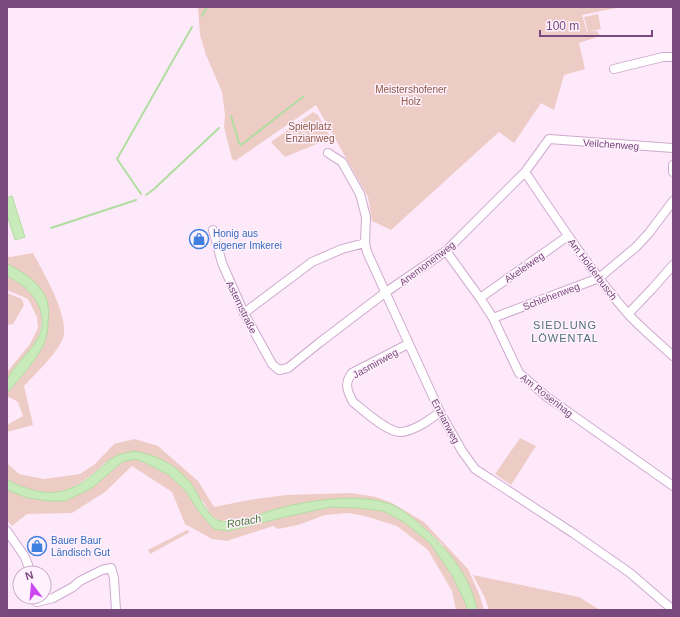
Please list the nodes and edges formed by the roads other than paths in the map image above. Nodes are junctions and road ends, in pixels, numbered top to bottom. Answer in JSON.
{"nodes":[{"id":1,"x":673,"y":56,"type":"edge"},
{"id":2,"x":614,"y":69,"type":"dead end"},
{"id":3,"x":549,"y":139,"type":"joint"},
{"id":4,"x":673,"y":148,"type":"edge"},
{"id":5,"x":328,"y":154,"type":"dead end"},
{"id":6,"x":673,"y":165,"type":"edge"},
{"id":7,"x":525,"y":172,"type":"junction"},
{"id":8,"x":673,"y":172,"type":"edge"},
{"id":9,"x":673,"y":201,"type":"edge"},
{"id":10,"x":213,"y":230,"type":"dead end"},
{"id":11,"x":568,"y":236,"type":"junction"},
{"id":12,"x":365,"y":243,"type":"junction"},
{"id":13,"x":446,"y":251,"type":"junction"},
{"id":14,"x":673,"y":265,"type":"edge"},
{"id":15,"x":599,"y":278,"type":"junction"},
{"id":16,"x":386,"y":292,"type":"junction"},
{"id":17,"x":480,"y":298,"type":"junction"},
{"id":18,"x":244,"y":313,"type":"junction"},
{"id":19,"x":628,"y":314,"type":"junction"},
{"id":20,"x":493,"y":318,"type":"junction"},
{"id":21,"x":408,"y":344,"type":"junction"},
{"id":22,"x":673,"y":356,"type":"edge"},
{"id":23,"x":288,"y":368,"type":"joint"},
{"id":24,"x":440,"y":412,"type":"junction"},
{"id":25,"x":673,"y":486,"type":"edge"},
{"id":26,"x":7,"y":531,"type":"edge"},
{"id":27,"x":28,"y":565,"type":"edge"},
{"id":28,"x":52,"y":598,"type":"edge"},
{"id":29,"x":116,"y":610,"type":"edge"},
{"id":30,"x":673,"y":610,"type":"edge"}],
"edges":[{"from":1,"to":2,"type":"street"},
{"from":3,"to":4,"type":"street","name":"Veilchenweg"},
{"from":3,"to":7,"type":"street","name":"Anemonenweg"},
{"from":5,"to":12,"type":"street","name":"Enzianweg"},
{"from":6,"to":8,"type":"street"},
{"from":7,"to":11,"type":"street","name":"Am Holderbusch"},
{"from":7,"to":13,"type":"street","name":"Anemonenweg"},
{"from":9,"to":15,"type":"street","name":"Schlehenweg"},
{"from":10,"to":18,"type":"street","name":"Asternstraße"},
{"from":11,"to":15,"type":"street","name":"Am Holderbusch"},
{"from":11,"to":17,"type":"street","name":"Akeleiweg"},
{"from":12,"to":16,"type":"street","name":"Enzianweg"},
{"from":12,"to":18,"type":"street"},
{"from":13,"to":16,"type":"street","name":"Anemonenweg"},
{"from":13,"to":17,"type":"street","name":"Am Rosenhag"},
{"from":14,"to":19,"type":"street"},
{"from":15,"to":19,"type":"street","name":"Am Holderbusch"},
{"from":15,"to":20,"type":"street","name":"Schlehenweg"},
{"from":16,"to":21,"type":"street","name":"Enzianweg"},
{"from":16,"to":23,"type":"street","name":"Anemonenweg"},
{"from":17,"to":20,"type":"street","name":"Am Rosenhag"},
{"from":18,"to":23,"type":"street","name":"Asternstraße"},
{"from":19,"to":22,"type":"street","name":"Am Holderbusch"},
{"from":20,"to":25,"type":"street","name":"Am Rosenhag"},
{"from":21,"to":24,"type":"street","name":"Enzianweg"},
{"from":21,"to":24,"type":"street","name":"Jasminweg"},
{"from":24,"to":30,"type":"street","name":"Enzianweg"},
{"from":26,"to":27,"type":"street"},
{"from":28,"to":29,"type":"street"}]}
